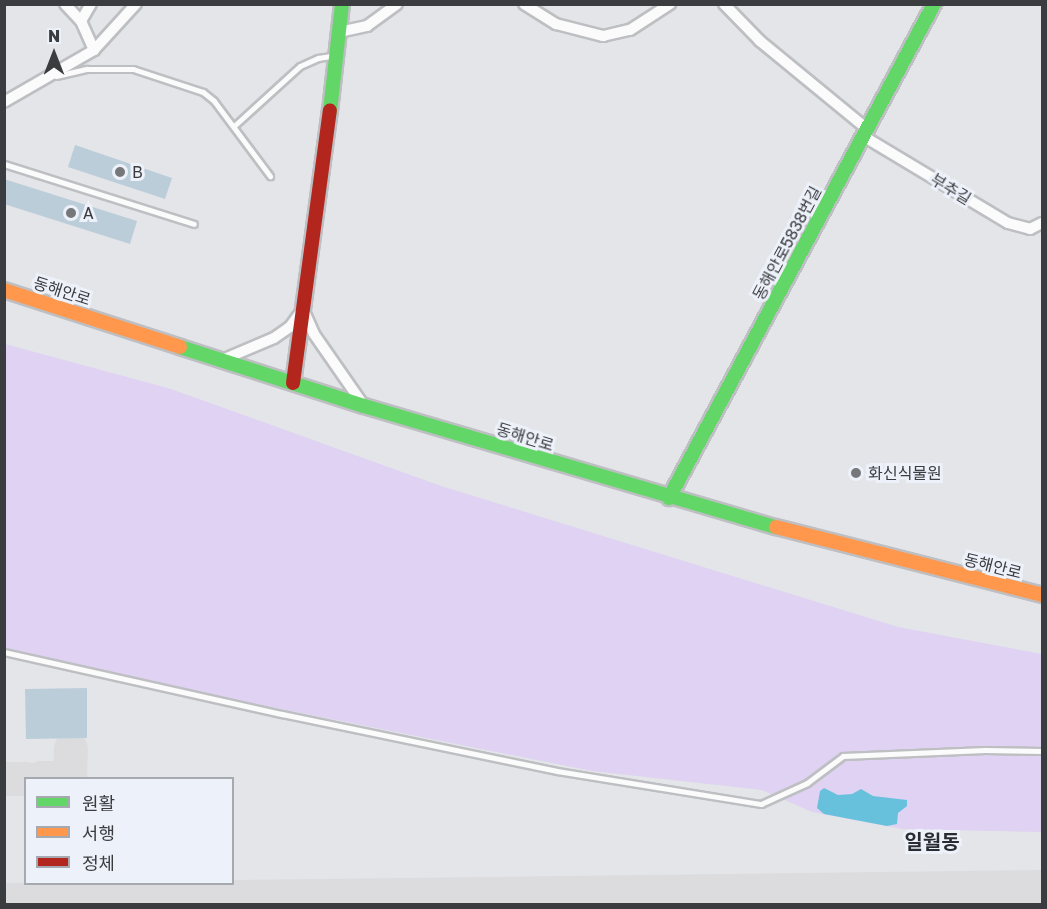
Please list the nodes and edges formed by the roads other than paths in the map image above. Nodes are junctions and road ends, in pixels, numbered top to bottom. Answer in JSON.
{"nodes":[{"id":1,"x":65,"y":4,"type":"edge"},
{"id":2,"x":91,"y":4,"type":"edge"},
{"id":3,"x":136,"y":4,"type":"edge"},
{"id":4,"x":342,"y":4,"type":"edge"},
{"id":5,"x":398,"y":4,"type":"edge"},
{"id":6,"x":524,"y":4,"type":"edge"},
{"id":7,"x":670,"y":4,"type":"edge"},
{"id":8,"x":724,"y":4,"type":"edge"},
{"id":9,"x":934,"y":4,"type":"edge"},
{"id":10,"x":81,"y":21,"type":"junction"},
{"id":11,"x":339,"y":32,"type":"junction"},
{"id":12,"x":91,"y":47,"type":"junction"},
{"id":13,"x":336,"y":54,"type":"junction"},
{"id":14,"x":87,"y":69,"type":"junction"},
{"id":15,"x":46,"y":78,"type":"junction"},
{"id":16,"x":4,"y":102,"type":"edge"},
{"id":17,"x":234,"y":126,"type":"junction"},
{"id":18,"x":865,"y":133,"type":"junction"},
{"id":19,"x":4,"y":164,"type":"edge"},
{"id":20,"x":270,"y":176,"type":"dead end"},
{"id":21,"x":1042,"y":223,"type":"edge"},
{"id":22,"x":194,"y":224,"type":"dead end"},
{"id":23,"x":4,"y":290,"type":"edge"},
{"id":24,"x":303,"y":309,"type":"junction"},
{"id":25,"x":222,"y":360,"type":"junction"},
{"id":26,"x":293,"y":383,"type":"junction"},
{"id":27,"x":364,"y":406,"type":"junction"},
{"id":28,"x":669,"y":498,"type":"junction"},
{"id":29,"x":1042,"y":595,"type":"edge"},
{"id":30,"x":4,"y":652,"type":"edge"},
{"id":31,"x":1042,"y":751,"type":"edge"}],
"edges":[{"from":1,"to":10,"type":"street"},
{"from":2,"to":10,"type":"street"},
{"from":3,"to":12,"type":"street"},
{"from":4,"to":11,"type":"main road"},
{"from":5,"to":11,"type":"street"},
{"from":6,"to":7,"type":"street"},
{"from":8,"to":18,"type":"street","name":"부추길"},
{"from":9,"to":18,"type":"main road","name":"동해안로5838번길"},
{"from":10,"to":12,"type":"street"},
{"from":11,"to":13,"type":"main road"},
{"from":12,"to":14,"type":"lane"},
{"from":12,"to":15,"type":"street"},
{"from":13,"to":17,"type":"lane"},
{"from":13,"to":24,"type":"main road"},
{"from":14,"to":15,"type":"lane"},
{"from":14,"to":17,"type":"lane"},
{"from":15,"to":16,"type":"street"},
{"from":17,"to":20,"type":"lane"},
{"from":18,"to":21,"type":"street","name":"부추길"},
{"from":18,"to":28,"type":"main road","name":"동해안로5838번길"},
{"from":19,"to":22,"type":"lane"},
{"from":23,"to":25,"type":"main road","name":"동해안로"},
{"from":24,"to":25,"type":"street"},
{"from":24,"to":26,"type":"main road"},
{"from":24,"to":27,"type":"street"},
{"from":25,"to":26,"type":"main road","name":"동해안로"},
{"from":26,"to":27,"type":"main road","name":"동해안로"},
{"from":27,"to":28,"type":"main road","name":"동해안로"},
{"from":28,"to":29,"type":"main road","name":"동해안로"},
{"from":30,"to":31,"type":"lane"}]}
